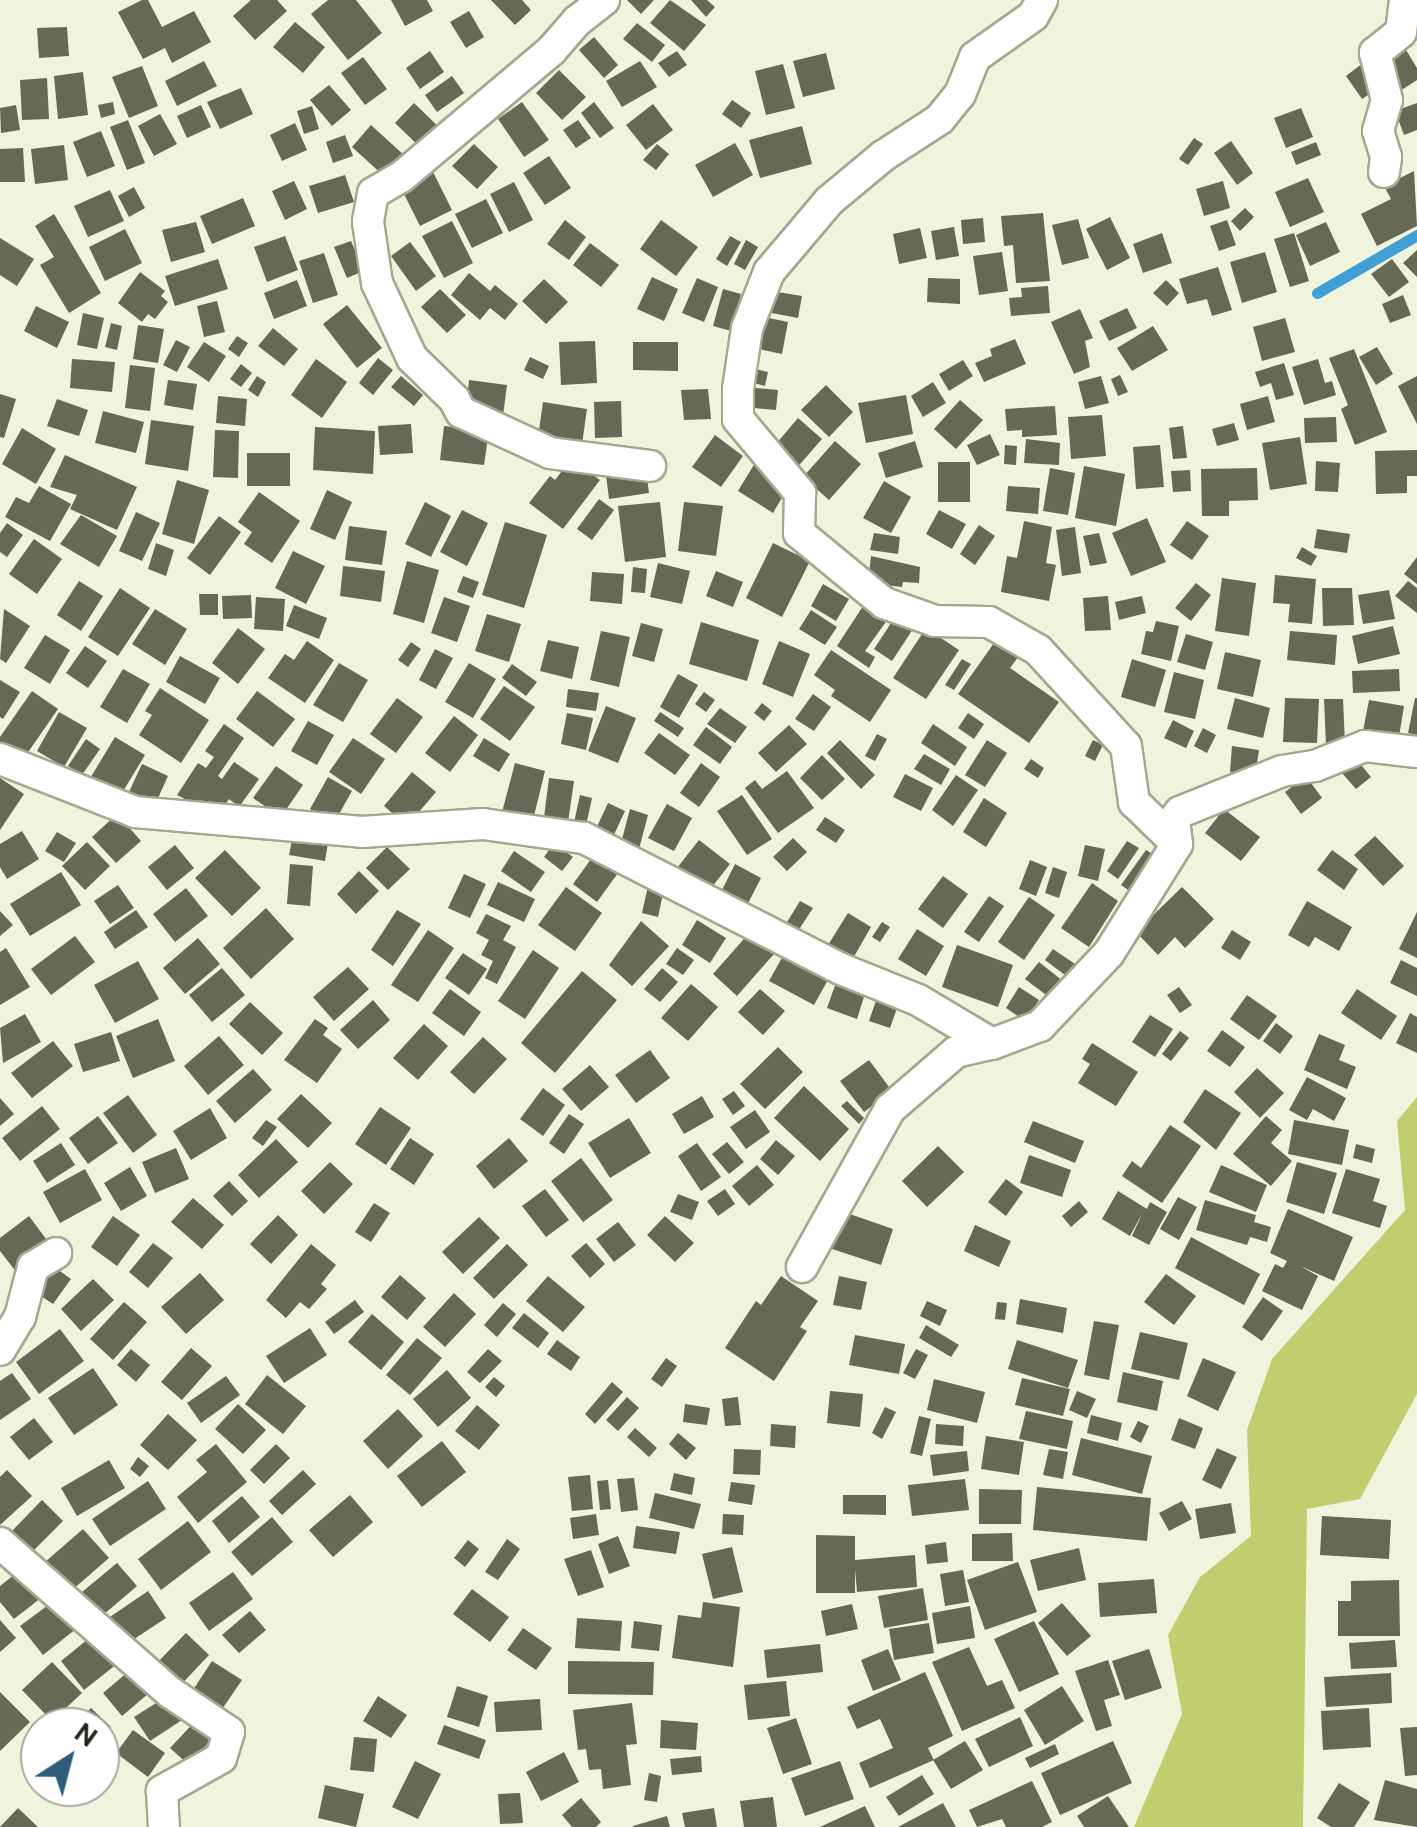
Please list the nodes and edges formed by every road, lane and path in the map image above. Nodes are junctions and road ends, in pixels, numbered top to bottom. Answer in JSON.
{"nodes":[{"id":1,"x":604,"y":0,"type":"edge"},
{"id":2,"x":1042,"y":0,"type":"edge"},
{"id":3,"x":1405,"y":0,"type":"edge"},
{"id":4,"x":1384,"y":172,"type":"dead end"},
{"id":5,"x":650,"y":466,"type":"dead end"},
{"id":6,"x":1417,"y":752,"type":"edge"},
{"id":7,"x":0,"y":759,"type":"edge"},
{"id":8,"x":1177,"y":844,"type":"junction"},
{"id":9,"x":992,"y":1044,"type":"junction"},
{"id":10,"x":56,"y":1253,"type":"dead end"},
{"id":11,"x":802,"y":1267,"type":"dead end"},
{"id":12,"x":0,"y":1350,"type":"edge"},
{"id":13,"x":0,"y":1544,"type":"edge"},
{"id":14,"x":164,"y":1827,"type":"edge"}],
"edges":[{"from":1,"to":5,"type":"street"},
{"from":2,"to":8,"type":"street"},
{"from":3,"to":4,"type":"street"},
{"from":6,"to":8,"type":"street"},
{"from":7,"to":9,"type":"street"},
{"from":8,"to":9,"type":"street"},
{"from":9,"to":11,"type":"street"},
{"from":10,"to":12,"type":"street"},
{"from":13,"to":14,"type":"street"}]}
